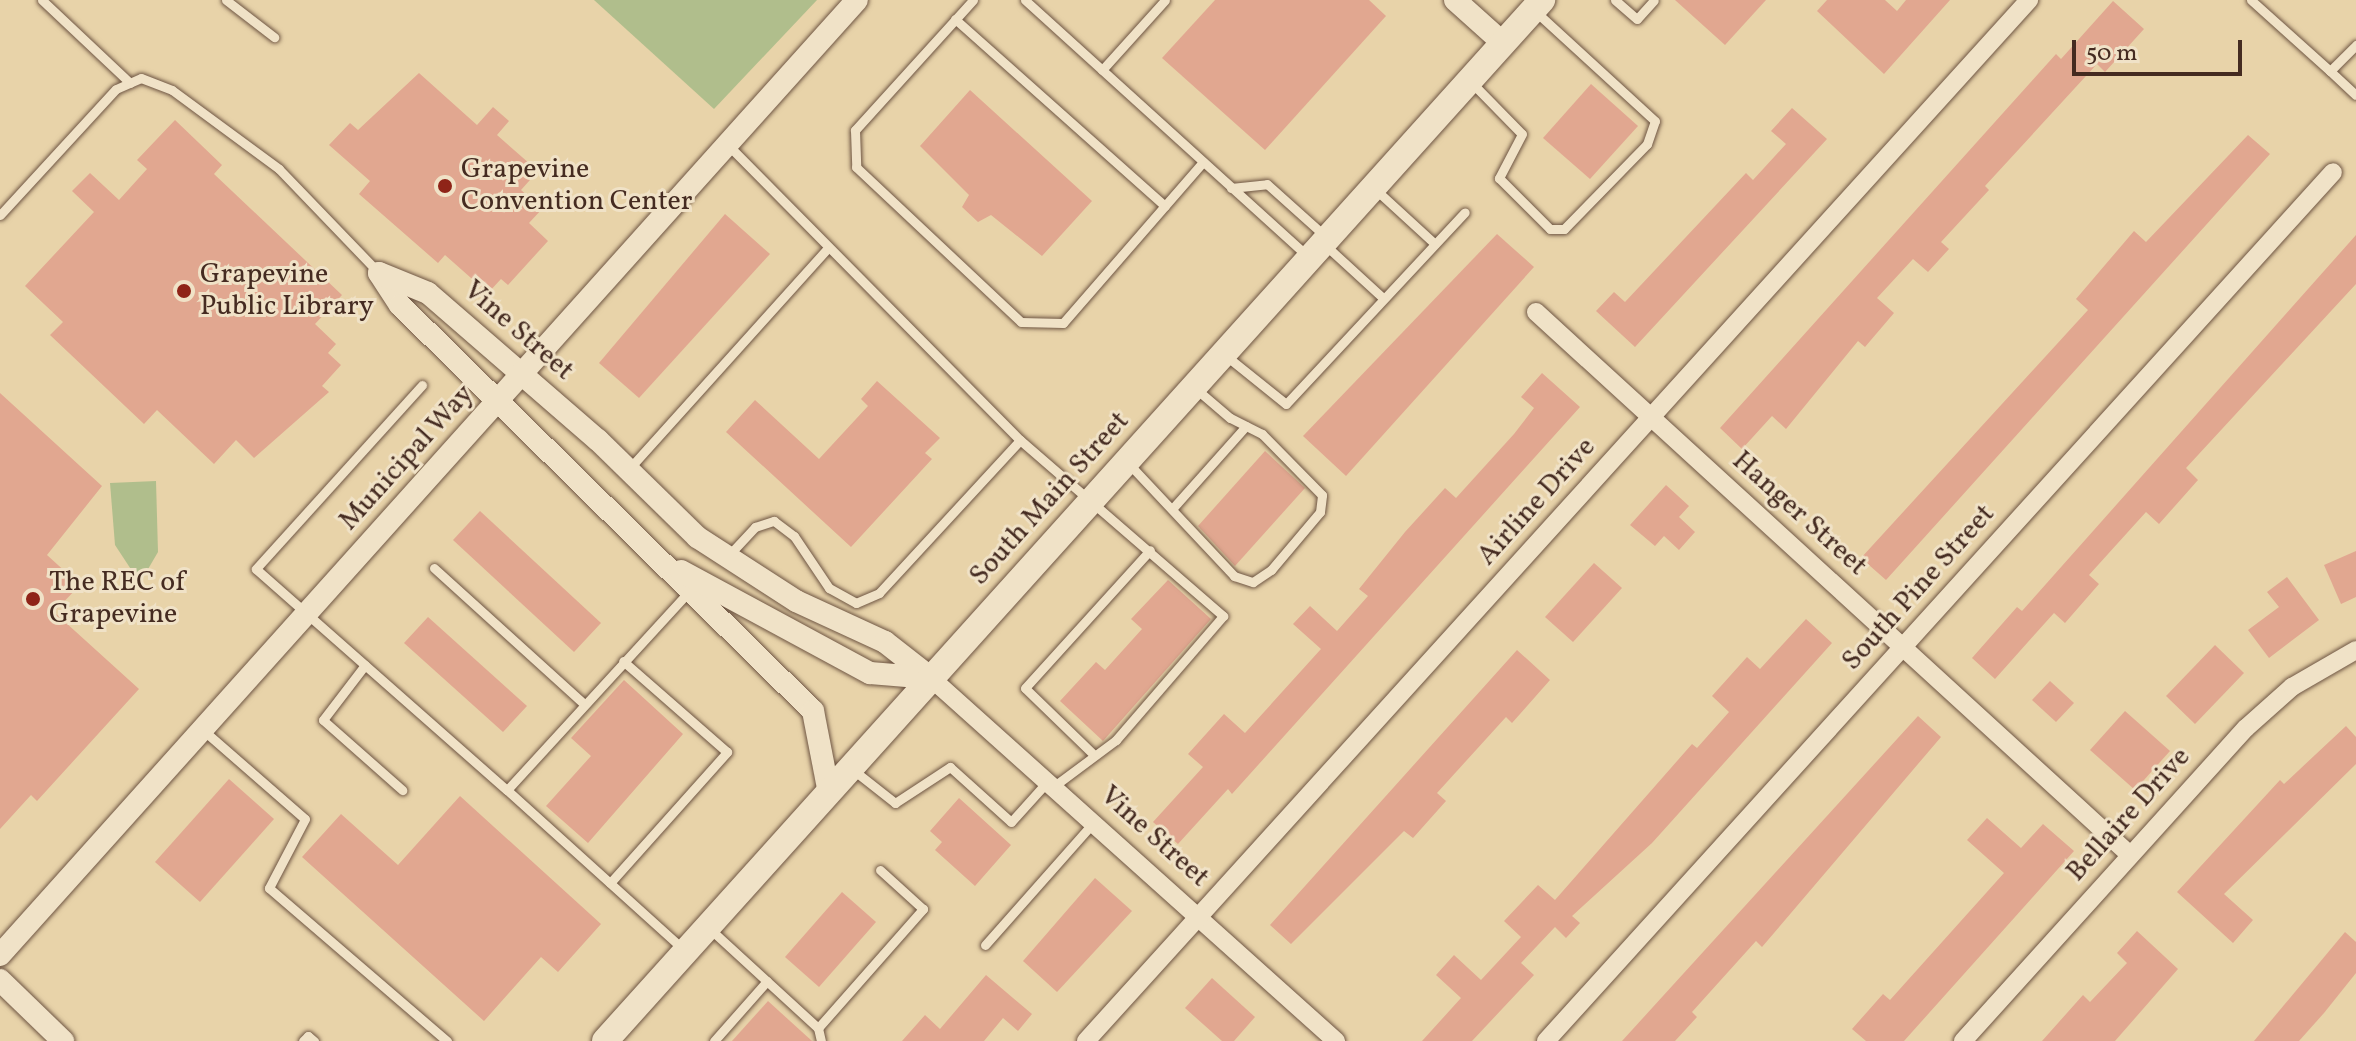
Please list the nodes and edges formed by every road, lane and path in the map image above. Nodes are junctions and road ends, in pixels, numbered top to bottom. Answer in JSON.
{"nodes":[{"id":1,"x":42,"y":0,"type":"edge"},
{"id":2,"x":226,"y":0,"type":"edge"},
{"id":3,"x":857,"y":0,"type":"edge"},
{"id":4,"x":973,"y":0,"type":"edge"},
{"id":5,"x":1025,"y":0,"type":"edge"},
{"id":6,"x":1165,"y":0,"type":"edge"},
{"id":7,"x":1455,"y":0,"type":"edge"},
{"id":8,"x":1615,"y":0,"type":"edge"},
{"id":9,"x":1654,"y":0,"type":"edge"},
{"id":10,"x":2029,"y":0,"type":"edge"},
{"id":11,"x":2251,"y":0,"type":"edge"},
{"id":12,"x":1538,"y":5,"type":"edge"},
{"id":13,"x":955,"y":19,"type":"junction"},
{"id":14,"x":274,"y":37,"type":"dead end"},
{"id":15,"x":1503,"y":43,"type":"junction"},
{"id":16,"x":2356,"y":45,"type":"edge"},
{"id":17,"x":1102,"y":70,"type":"junction"},
{"id":18,"x":2330,"y":71,"type":"junction"},
{"id":19,"x":1470,"y":80,"type":"junction"},
{"id":20,"x":130,"y":83,"type":"junction"},
{"id":21,"x":2356,"y":95,"type":"edge"},
{"id":22,"x":728,"y":145,"type":"junction"},
{"id":23,"x":1203,"y":162,"type":"junction"},
{"id":24,"x":2333,"y":172,"type":"dead end"},
{"id":25,"x":1231,"y":188,"type":"junction"},
{"id":26,"x":1373,"y":188,"type":"junction"},
{"id":27,"x":1165,"y":206,"type":"junction"},
{"id":28,"x":1465,"y":212,"type":"dead end"},
{"id":29,"x":0,"y":215,"type":"edge"},
{"id":30,"x":1435,"y":244,"type":"junction"},
{"id":31,"x":1320,"y":247,"type":"junction"},
{"id":32,"x":828,"y":248,"type":"junction"},
{"id":33,"x":379,"y":273,"type":"junction"},
{"id":34,"x":1383,"y":298,"type":"junction"},
{"id":35,"x":1536,"y":312,"type":"dead end"},
{"id":36,"x":1223,"y":354,"type":"junction"},
{"id":37,"x":523,"y":375,"type":"junction"},
{"id":38,"x":422,"y":385,"type":"dead end"},
{"id":39,"x":1193,"y":387,"type":"junction"},
{"id":40,"x":502,"y":399,"type":"junction"},
{"id":41,"x":1651,"y":417,"type":"junction"},
{"id":42,"x":1246,"y":426,"type":"junction"},
{"id":43,"x":1020,"y":440,"type":"junction"},
{"id":44,"x":1127,"y":461,"type":"junction"},
{"id":45,"x":628,"y":470,"type":"junction"},
{"id":46,"x":1089,"y":503,"type":"junction"},
{"id":47,"x":1172,"y":509,"type":"junction"},
{"id":48,"x":1150,"y":550,"type":"junction"},
{"id":49,"x":659,"y":559,"type":"junction"},
{"id":50,"x":726,"y":559,"type":"junction"},
{"id":51,"x":434,"y":568,"type":"dead end"},
{"id":52,"x":690,"y":590,"type":"junction"},
{"id":53,"x":307,"y":614,"type":"junction"},
{"id":54,"x":1903,"y":647,"type":"junction"},
{"id":55,"x":2356,"y":650,"type":"edge"},
{"id":56,"x":623,"y":661,"type":"junction"},
{"id":57,"x":365,"y":665,"type":"junction"},
{"id":58,"x":931,"y":678,"type":"junction"},
{"id":59,"x":584,"y":704,"type":"junction"},
{"id":60,"x":203,"y":730,"type":"junction"},
{"id":61,"x":1092,"y":753,"type":"junction"},
{"id":62,"x":849,"y":766,"type":"junction"},
{"id":63,"x":1050,"y":784,"type":"junction"},
{"id":64,"x":828,"y":788,"type":"junction"},
{"id":65,"x":402,"y":790,"type":"dead end"},
{"id":66,"x":507,"y":790,"type":"junction"},
{"id":67,"x":1093,"y":823,"type":"junction"},
{"id":68,"x":2130,"y":855,"type":"junction"},
{"id":69,"x":880,"y":870,"type":"dead end"},
{"id":70,"x":610,"y":883,"type":"junction"},
{"id":71,"x":1198,"y":917,"type":"junction"},
{"id":72,"x":708,"y":927,"type":"junction"},
{"id":73,"x":985,"y":945,"type":"dead end"},
{"id":74,"x":686,"y":951,"type":"junction"},
{"id":75,"x":0,"y":955,"type":"edge"},
{"id":76,"x":0,"y":980,"type":"edge"},
{"id":77,"x":767,"y":981,"type":"junction"},
{"id":78,"x":818,"y":1028,"type":"junction"},
{"id":79,"x":63,"y":1041,"type":"edge"},
{"id":80,"x":303,"y":1041,"type":"edge"},
{"id":81,"x":314,"y":1041,"type":"edge"},
{"id":82,"x":447,"y":1041,"type":"edge"},
{"id":83,"x":605,"y":1041,"type":"edge"},
{"id":84,"x":714,"y":1041,"type":"edge"},
{"id":85,"x":821,"y":1041,"type":"edge"},
{"id":86,"x":1086,"y":1041,"type":"edge"},
{"id":87,"x":1336,"y":1041,"type":"edge"},
{"id":88,"x":1546,"y":1041,"type":"edge"},
{"id":89,"x":1963,"y":1041,"type":"edge"}],
"edges":[{"from":1,"to":20,"type":"lane"},
{"from":2,"to":14,"type":"lane"},
{"from":3,"to":22,"type":"street","name":"Municipal Way"},
{"from":4,"to":13,"type":"lane"},
{"from":5,"to":17,"type":"lane"},
{"from":6,"to":17,"type":"lane"},
{"from":7,"to":15,"type":"street"},
{"from":8,"to":9,"type":"lane"},
{"from":10,"to":41,"type":"street","name":"Airline Drive"},
{"from":11,"to":18,"type":"lane"},
{"from":12,"to":15,"type":"main road","name":"South Main Street"},
{"from":12,"to":19,"type":"lane"},
{"from":13,"to":27,"type":"lane"},
{"from":13,"to":27,"type":"lane"},
{"from":15,"to":19,"type":"main road","name":"South Main Street"},
{"from":16,"to":18,"type":"lane"},
{"from":17,"to":23,"type":"lane"},
{"from":18,"to":21,"type":"lane"},
{"from":19,"to":26,"type":"main road","name":"South Main Street"},
{"from":20,"to":29,"type":"lane"},
{"from":20,"to":33,"type":"lane"},
{"from":22,"to":32,"type":"lane"},
{"from":22,"to":37,"type":"street","name":"Municipal Way"},
{"from":23,"to":25,"type":"lane"},
{"from":23,"to":27,"type":"lane"},
{"from":24,"to":54,"type":"street","name":"South Pine Street"},
{"from":25,"to":31,"type":"lane"},
{"from":25,"to":31,"type":"lane"},
{"from":26,"to":30,"type":"lane"},
{"from":26,"to":31,"type":"main road","name":"South Main Street"},
{"from":28,"to":30,"type":"lane"},
{"from":30,"to":34,"type":"lane"},
{"from":31,"to":34,"type":"lane"},
{"from":31,"to":36,"type":"main road","name":"South Main Street"},
{"from":32,"to":43,"type":"lane"},
{"from":32,"to":45,"type":"lane"},
{"from":33,"to":37,"type":"street","name":"Vine Street"},
{"from":33,"to":40,"type":"street"},
{"from":34,"to":36,"type":"lane"},
{"from":35,"to":41,"type":"street","name":"Hanger Street"},
{"from":36,"to":39,"type":"main road","name":"South Main Street"},
{"from":37,"to":40,"type":"street","name":"Municipal Way"},
{"from":37,"to":45,"type":"street","name":"Vine Street"},
{"from":38,"to":53,"type":"lane"},
{"from":39,"to":42,"type":"lane"},
{"from":39,"to":44,"type":"main road","name":"South Main Street"},
{"from":40,"to":49,"type":"street"},
{"from":40,"to":53,"type":"street","name":"Municipal Way"},
{"from":41,"to":54,"type":"street","name":"Hanger Street"},
{"from":41,"to":71,"type":"street","name":"Airline Drive"},
{"from":42,"to":47,"type":"lane"},
{"from":42,"to":47,"type":"lane"},
{"from":43,"to":46,"type":"lane"},
{"from":43,"to":50,"type":"lane"},
{"from":44,"to":46,"type":"main road","name":"South Main Street"},
{"from":44,"to":47,"type":"lane"},
{"from":45,"to":50,"type":"street","name":"Vine Street"},
{"from":46,"to":48,"type":"lane"},
{"from":46,"to":58,"type":"main road","name":"South Main Street"},
{"from":48,"to":61,"type":"lane"},
{"from":48,"to":61,"type":"lane"},
{"from":49,"to":52,"type":"street"},
{"from":49,"to":58,"type":"street"},
{"from":50,"to":58,"type":"street","name":"Vine Street"},
{"from":51,"to":59,"type":"lane"},
{"from":52,"to":56,"type":"lane"},
{"from":52,"to":64,"type":"street"},
{"from":53,"to":57,"type":"lane"},
{"from":53,"to":60,"type":"street","name":"Municipal Way"},
{"from":54,"to":68,"type":"street","name":"Hanger Street"},
{"from":54,"to":88,"type":"street","name":"South Pine Street"},
{"from":55,"to":68,"type":"street","name":"Bellaire Drive"},
{"from":56,"to":59,"type":"lane"},
{"from":56,"to":70,"type":"lane"},
{"from":57,"to":65,"type":"lane"},
{"from":57,"to":66,"type":"lane"},
{"from":58,"to":62,"type":"main road","name":"South Main Street"},
{"from":58,"to":63,"type":"street","name":"Vine Street"},
{"from":59,"to":66,"type":"lane"},
{"from":60,"to":75,"type":"street","name":"Municipal Way"},
{"from":60,"to":82,"type":"lane"},
{"from":61,"to":63,"type":"lane"},
{"from":62,"to":63,"type":"lane"},
{"from":62,"to":64,"type":"main road","name":"South Main Street"},
{"from":63,"to":67,"type":"street","name":"Vine Street"},
{"from":64,"to":72,"type":"main road","name":"South Main Street"},
{"from":66,"to":70,"type":"lane"},
{"from":67,"to":71,"type":"street","name":"Vine Street"},
{"from":67,"to":73,"type":"lane"},
{"from":68,"to":89,"type":"street","name":"Bellaire Drive"},
{"from":69,"to":78,"type":"lane"},
{"from":70,"to":74,"type":"lane"},
{"from":71,"to":86,"type":"street","name":"Airline Drive"},
{"from":71,"to":87,"type":"street","name":"Vine Street"},
{"from":72,"to":74,"type":"main road","name":"South Main Street"},
{"from":72,"to":77,"type":"lane"},
{"from":74,"to":83,"type":"main road","name":"South Main Street"},
{"from":76,"to":79,"type":"street"},
{"from":77,"to":78,"type":"lane"},
{"from":77,"to":84,"type":"lane"},
{"from":78,"to":85,"type":"lane"},
{"from":80,"to":81,"type":"lane"}]}
